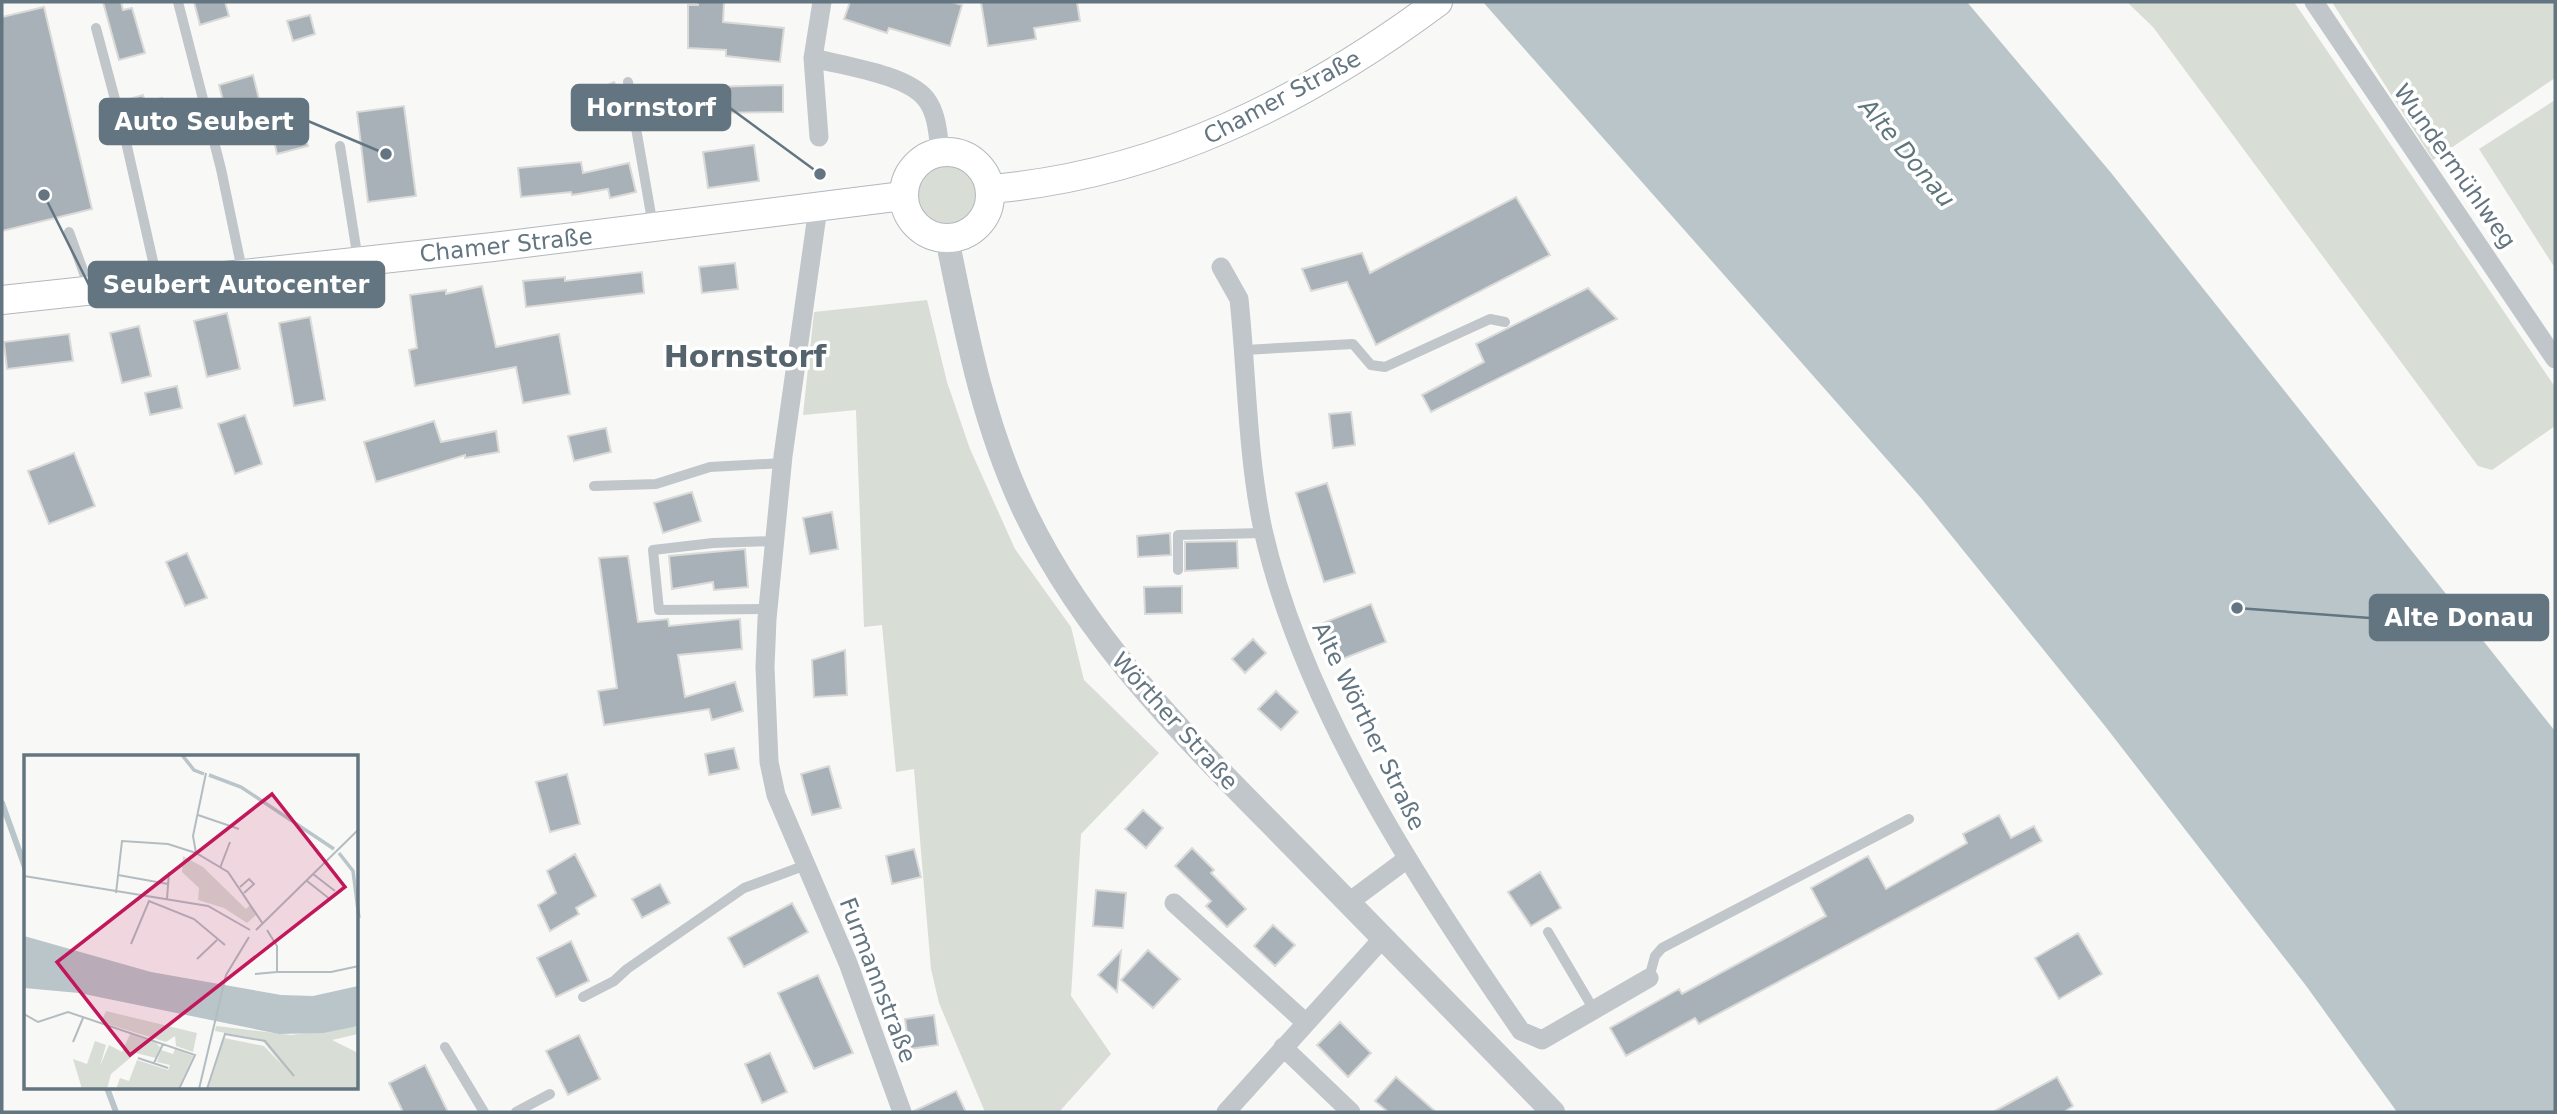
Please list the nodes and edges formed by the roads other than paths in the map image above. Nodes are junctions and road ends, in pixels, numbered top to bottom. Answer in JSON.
{"nodes":[{"id":1,"x":178,"y":2,"type":"edge"},
{"id":2,"x":822,"y":2,"type":"edge"},
{"id":3,"x":1438,"y":2,"type":"edge"},
{"id":4,"x":2314,"y":2,"type":"edge"},
{"id":5,"x":96,"y":28,"type":"dead end"},
{"id":6,"x":813,"y":58,"type":"junction"},
{"id":7,"x":628,"y":82,"type":"dead end"},
{"id":8,"x":819,"y":136,"type":"dead end"},
{"id":9,"x":340,"y":146,"type":"dead end"},
{"id":10,"x":940,"y":152,"type":"junction"},
{"id":11,"x":990,"y":189,"type":"junction"},
{"id":12,"x":895,"y":197,"type":"junction"},
{"id":13,"x":818,"y":208,"type":"junction"},
{"id":14,"x":653,"y":228,"type":"junction"},
{"id":15,"x":69,"y":232,"type":"dead end"},
{"id":16,"x":947,"y":238,"type":"junction"},
{"id":17,"x":358,"y":261,"type":"junction"},
{"id":18,"x":1221,"y":267,"type":"dead end"},
{"id":19,"x":243,"y":274,"type":"junction"},
{"id":20,"x":158,"y":285,"type":"junction"},
{"id":21,"x":90,"y":290,"type":"junction"},
{"id":22,"x":2,"y":300,"type":"edge"},
{"id":23,"x":1505,"y":322,"type":"dead end"},
{"id":24,"x":1245,"y":350,"type":"junction"},
{"id":25,"x":2555,"y":359,"type":"edge"},
{"id":26,"x":783,"y":463,"type":"junction"},
{"id":27,"x":594,"y":486,"type":"dead end"},
{"id":28,"x":1264,"y":533,"type":"junction"},
{"id":29,"x":775,"y":541,"type":"junction"},
{"id":30,"x":1178,"y":570,"type":"dead end"},
{"id":31,"x":768,"y":610,"type":"junction"},
{"id":32,"x":1909,"y":819,"type":"dead end"},
{"id":33,"x":1407,"y":859,"type":"junction"},
{"id":34,"x":806,"y":866,"type":"junction"},
{"id":35,"x":1349,"y":902,"type":"junction"},
{"id":36,"x":1174,"y":903,"type":"dead end"},
{"id":37,"x":1548,"y":932,"type":"dead end"},
{"id":38,"x":1383,"y":938,"type":"junction"},
{"id":39,"x":1649,"y":978,"type":"joint"},
{"id":40,"x":583,"y":997,"type":"dead end"},
{"id":41,"x":1594,"y":1010,"type":"junction"},
{"id":42,"x":1306,"y":1023,"type":"junction"},
{"id":43,"x":445,"y":1047,"type":"dead end"},
{"id":44,"x":1283,"y":1047,"type":"junction"},
{"id":45,"x":550,"y":1094,"type":"dead end"},
{"id":46,"x":484,"y":1112,"type":"edge"},
{"id":47,"x":516,"y":1112,"type":"edge"},
{"id":48,"x":902,"y":1112,"type":"edge"},
{"id":49,"x":1226,"y":1112,"type":"edge"},
{"id":50,"x":1351,"y":1112,"type":"edge"},
{"id":51,"x":1553,"y":1112,"type":"edge"}],
"edges":[{"from":1,"to":19,"type":"lane"},
{"from":2,"to":6,"type":"street"},
{"from":3,"to":11,"type":"main road","name":"Chamer Straße"},
{"from":4,"to":25,"type":"street","name":"Wundermühlweg"},
{"from":5,"to":20,"type":"lane"},
{"from":6,"to":8,"type":"street"},
{"from":6,"to":10,"type":"street"},
{"from":7,"to":14,"type":"lane"},
{"from":9,"to":17,"type":"lane"},
{"from":10,"to":11,"type":"main road"},
{"from":10,"to":12,"type":"main road"},
{"from":11,"to":16,"type":"main road"},
{"from":12,"to":13,"type":"main road","name":"Chamer Straße"},
{"from":12,"to":16,"type":"main road"},
{"from":13,"to":14,"type":"main road","name":"Chamer Straße"},
{"from":13,"to":26,"type":"street","name":"Furmannstraße"},
{"from":14,"to":17,"type":"main road","name":"Chamer Straße"},
{"from":15,"to":21,"type":"lane"},
{"from":16,"to":35,"type":"street","name":"Wörther Straße"},
{"from":17,"to":19,"type":"main road","name":"Chamer Straße"},
{"from":18,"to":24,"type":"street","name":"Alte Wörther Straße"},
{"from":19,"to":20,"type":"main road","name":"Chamer Straße"},
{"from":20,"to":21,"type":"main road","name":"Chamer Straße"},
{"from":21,"to":22,"type":"main road","name":"Chamer Straße"},
{"from":23,"to":24,"type":"lane"},
{"from":24,"to":28,"type":"street","name":"Alte Wörther Straße"},
{"from":26,"to":27,"type":"lane"},
{"from":26,"to":29,"type":"street","name":"Furmannstraße"},
{"from":28,"to":30,"type":"lane"},
{"from":28,"to":33,"type":"street","name":"Alte Wörther Straße"},
{"from":29,"to":31,"type":"street","name":"Furmannstraße"},
{"from":29,"to":31,"type":"lane"},
{"from":31,"to":34,"type":"street","name":"Furmannstraße"},
{"from":32,"to":39,"type":"lane"},
{"from":33,"to":35,"type":"street","name":"Alte Wörther Straße"},
{"from":33,"to":41,"type":"street","name":"Alte Wörther Straße"},
{"from":34,"to":40,"type":"lane"},
{"from":34,"to":48,"type":"street","name":"Furmannstraße"},
{"from":35,"to":38,"type":"street","name":"Wörther Straße"},
{"from":36,"to":42,"type":"street"},
{"from":37,"to":41,"type":"lane"},
{"from":38,"to":42,"type":"street"},
{"from":38,"to":51,"type":"street","name":"Wörther Straße"},
{"from":39,"to":41,"type":"street","name":"Alte Wörther Straße"},
{"from":42,"to":44,"type":"street"},
{"from":43,"to":46,"type":"lane"},
{"from":44,"to":49,"type":"street"},
{"from":44,"to":50,"type":"street"},
{"from":45,"to":47,"type":"lane"}]}
